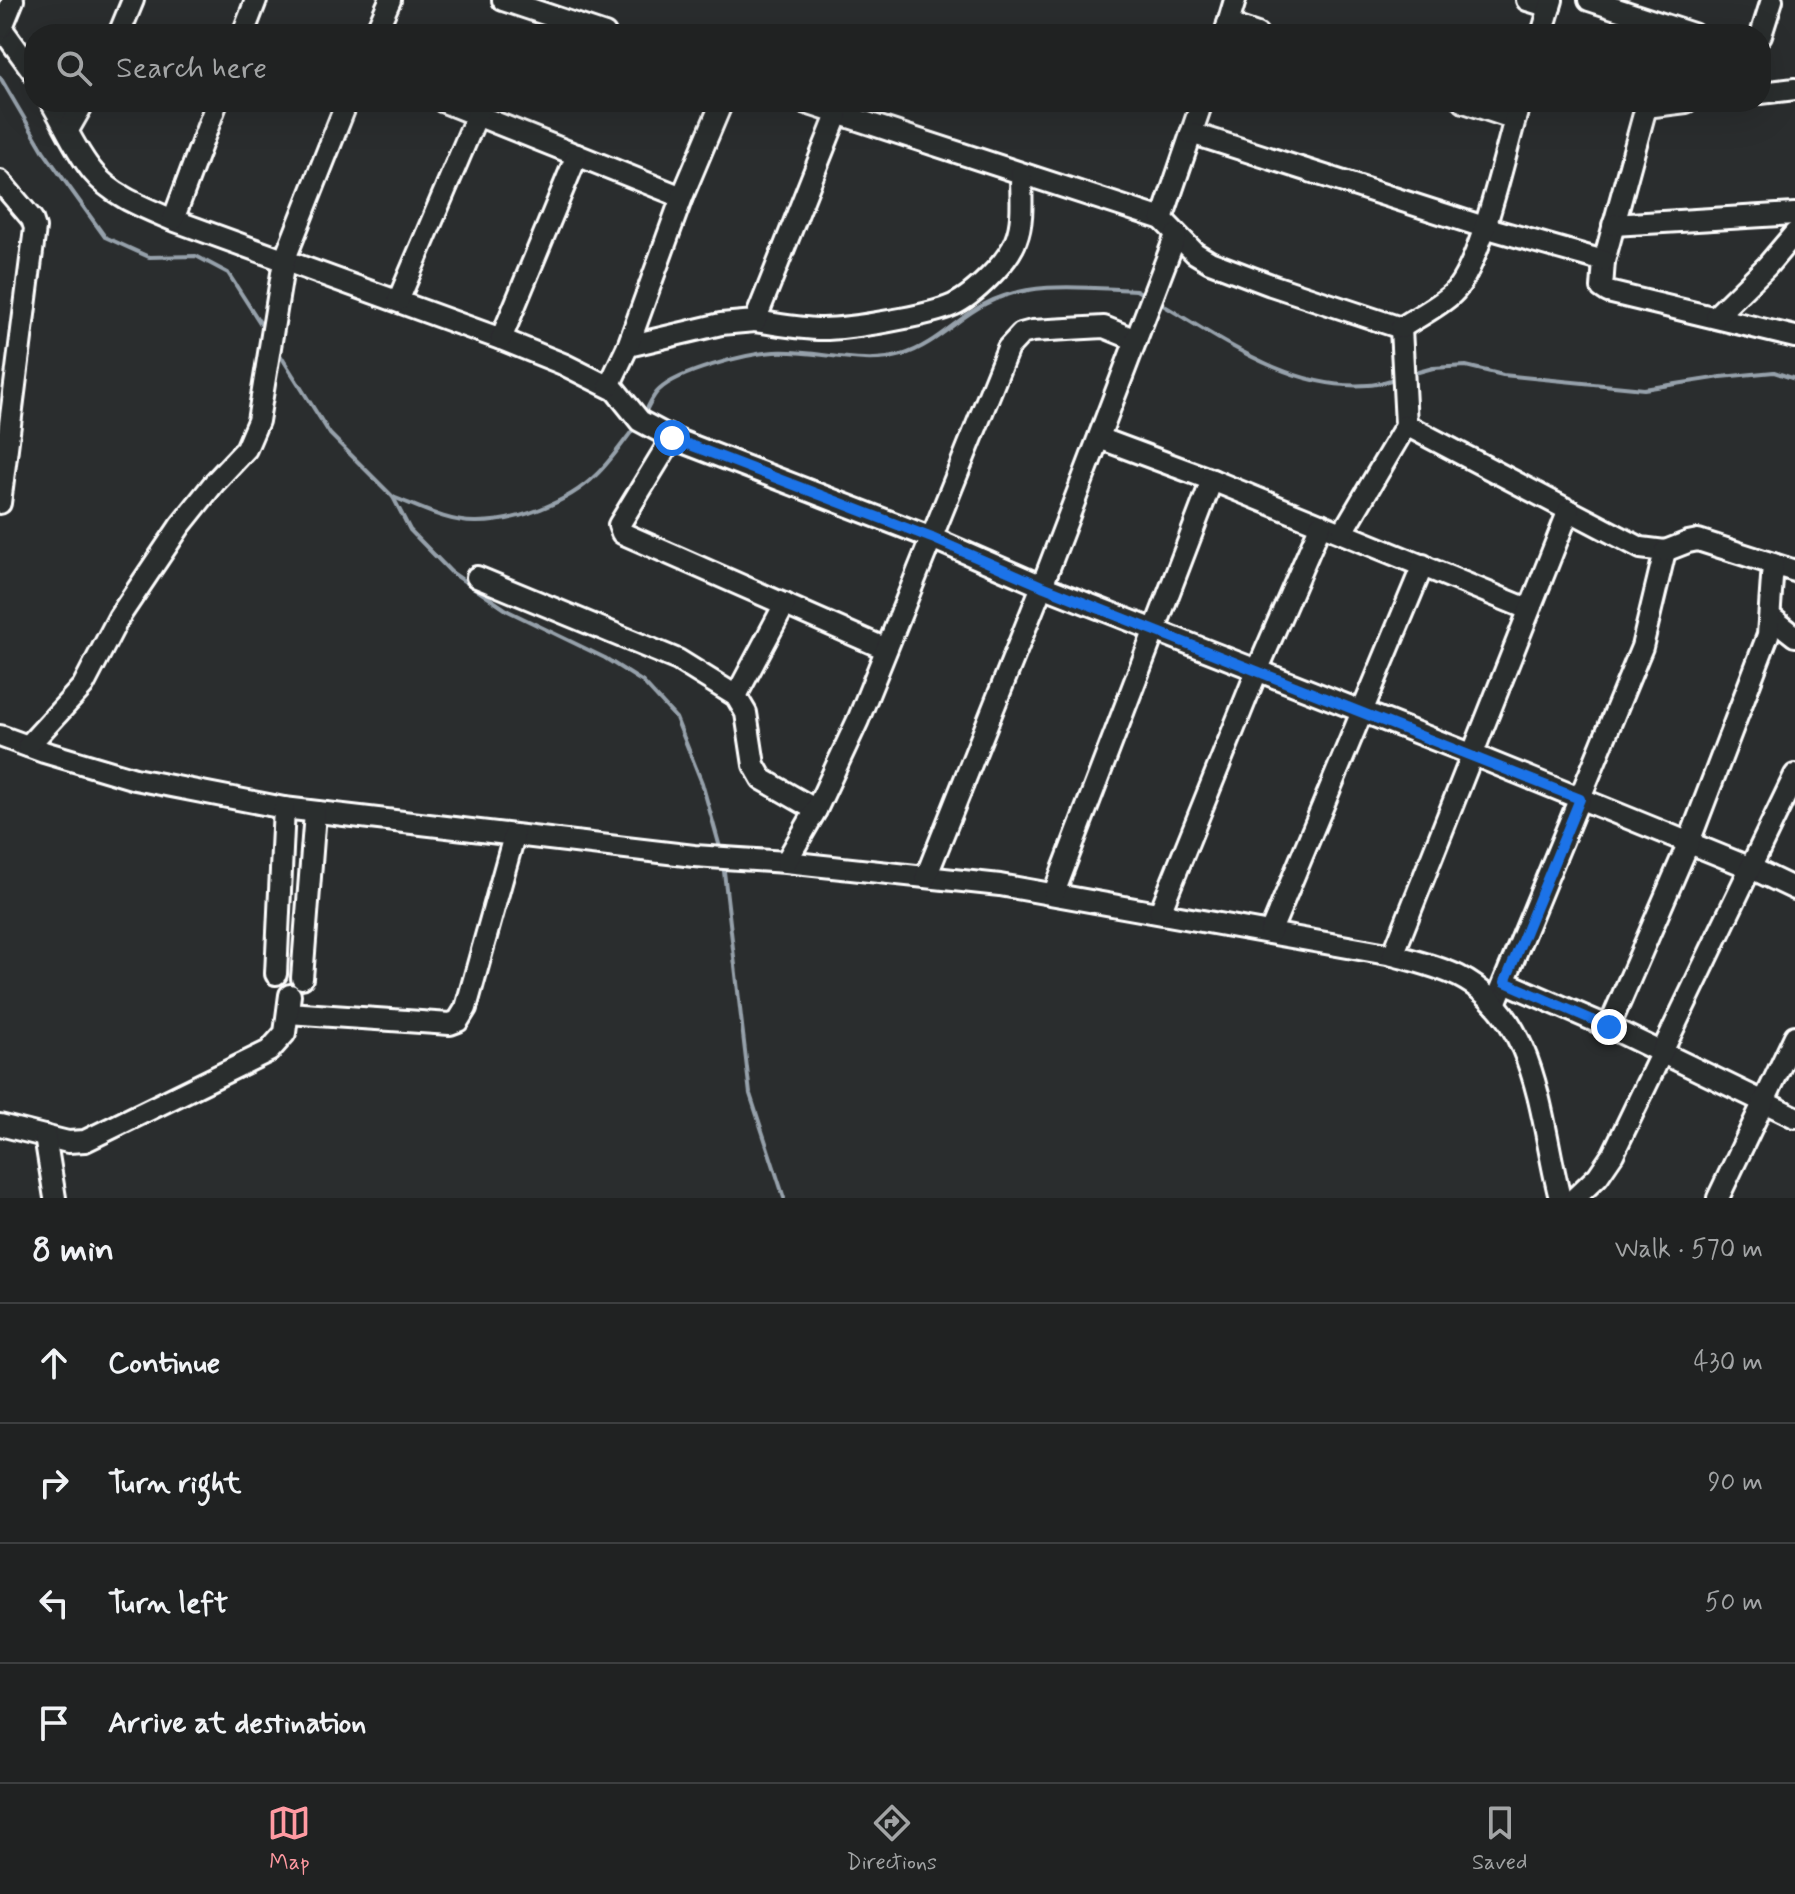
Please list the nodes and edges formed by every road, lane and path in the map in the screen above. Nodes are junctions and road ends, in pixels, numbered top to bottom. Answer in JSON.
{"nodes":[{"id":1,"x":13,"y":0,"type":"edge"},
{"id":2,"x":133,"y":0,"type":"edge"},
{"id":3,"x":256,"y":0,"type":"edge"},
{"id":4,"x":390,"y":0,"type":"edge"},
{"id":5,"x":503,"y":0,"type":"edge"},
{"id":6,"x":1235,"y":0,"type":"edge"},
{"id":7,"x":1527,"y":0,"type":"edge"},
{"id":8,"x":1589,"y":0,"type":"edge"},
{"id":9,"x":1772,"y":0,"type":"edge"},
{"id":10,"x":1551,"y":3,"type":"edge"},
{"id":11,"x":123,"y":24,"type":"edge"},
{"id":12,"x":247,"y":24,"type":"edge"},
{"id":13,"x":379,"y":24,"type":"edge"},
{"id":14,"x":575,"y":24,"type":"edge"},
{"id":15,"x":1228,"y":24,"type":"edge"},
{"id":16,"x":1545,"y":24,"type":"edge"},
{"id":17,"x":1651,"y":24,"type":"edge"},
{"id":18,"x":1764,"y":24,"type":"edge"},
{"id":19,"x":1,"y":26,"type":"edge"},
{"id":20,"x":24,"y":59,"type":"edge"},
{"id":21,"x":1795,"y":89,"type":"edge"},
{"id":22,"x":1771,"y":92,"type":"edge"},
{"id":23,"x":57,"y":112,"type":"edge"},
{"id":24,"x":78,"y":112,"type":"edge"},
{"id":25,"x":213,"y":112,"type":"edge"},
{"id":26,"x":343,"y":112,"type":"edge"},
{"id":27,"x":469,"y":112,"type":"edge"},
{"id":28,"x":718,"y":112,"type":"edge"},
{"id":29,"x":829,"y":112,"type":"edge"},
{"id":30,"x":1198,"y":112,"type":"edge"},
{"id":31,"x":1516,"y":112,"type":"edge"},
{"id":32,"x":1645,"y":112,"type":"edge"},
{"id":33,"x":477,"y":115,"type":"junction"},
{"id":34,"x":837,"y":115,"type":"junction"},
{"id":35,"x":68,"y":130,"type":"junction"},
{"id":36,"x":1191,"y":133,"type":"junction"},
{"id":37,"x":577,"y":155,"type":"junction"},
{"id":38,"x":1021,"y":174,"type":"junction"},
{"id":39,"x":0,"y":181,"type":"edge"},
{"id":40,"x":682,"y":197,"type":"junction"},
{"id":41,"x":1795,"y":214,"type":"edge"},
{"id":42,"x":1162,"y":219,"type":"junction"},
{"id":43,"x":173,"y":220,"type":"junction"},
{"id":44,"x":1613,"y":225,"type":"junction"},
{"id":45,"x":1484,"y":227,"type":"junction"},
{"id":46,"x":1795,"y":233,"type":"edge"},
{"id":47,"x":1176,"y":235,"type":"junction"},
{"id":48,"x":284,"y":261,"type":"junction"},
{"id":49,"x":1604,"y":261,"type":"junction"},
{"id":50,"x":398,"y":301,"type":"junction"},
{"id":51,"x":1716,"y":316,"type":"junction"},
{"id":52,"x":755,"y":321,"type":"junction"},
{"id":53,"x":1401,"y":328,"type":"junction"},
{"id":54,"x":1795,"y":337,"type":"edge"},
{"id":55,"x":501,"y":339,"type":"junction"},
{"id":56,"x":1136,"y":340,"type":"junction"},
{"id":57,"x":628,"y":346,"type":"junction"},
{"id":58,"x":0,"y":373,"type":"edge"},
{"id":59,"x":609,"y":386,"type":"junction"},
{"id":60,"x":16,"y":390,"type":"junction"},
{"id":61,"x":1406,"y":425,"type":"junction"},
{"id":62,"x":672,"y":438,"type":"junction"},
{"id":63,"x":1099,"y":438,"type":"junction"},
{"id":64,"x":1212,"y":480,"type":"junction"},
{"id":65,"x":0,"y":503,"type":"edge"},
{"id":66,"x":1569,"y":510,"type":"junction"},
{"id":67,"x":1321,"y":524,"type":"junction"},
{"id":68,"x":1343,"y":532,"type":"junction"},
{"id":69,"x":932,"y":538,"type":"junction"},
{"id":70,"x":1665,"y":551,"type":"junction"},
{"id":71,"x":1773,"y":564,"type":"junction"},
{"id":72,"x":1423,"y":565,"type":"junction"},
{"id":73,"x":1795,"y":571,"type":"edge"},
{"id":74,"x":477,"y":577,"type":"dead end"},
{"id":75,"x":1042,"y":586,"type":"junction"},
{"id":76,"x":785,"y":604,"type":"junction"},
{"id":77,"x":1528,"y":609,"type":"junction"},
{"id":78,"x":1771,"y":617,"type":"junction"},
{"id":79,"x":1155,"y":630,"type":"junction"},
{"id":80,"x":1795,"y":636,"type":"edge"},
{"id":81,"x":886,"y":649,"type":"junction"},
{"id":82,"x":1257,"y":671,"type":"junction"},
{"id":83,"x":736,"y":696,"type":"junction"},
{"id":84,"x":1363,"y":712,"type":"junction"},
{"id":85,"x":0,"y":736,"type":"edge"},
{"id":86,"x":28,"y":746,"type":"junction"},
{"id":87,"x":1471,"y":754,"type":"junction"},
{"id":88,"x":1795,"y":775,"type":"edge"},
{"id":89,"x":1580,"y":799,"type":"junction"},
{"id":90,"x":284,"y":808,"type":"junction"},
{"id":91,"x":816,"y":810,"type":"junction"},
{"id":92,"x":315,"y":813,"type":"junction"},
{"id":93,"x":514,"y":836,"type":"junction"},
{"id":94,"x":1689,"y":842,"type":"junction"},
{"id":95,"x":786,"y":862,"type":"junction"},
{"id":96,"x":1751,"y":868,"type":"junction"},
{"id":97,"x":926,"y":877,"type":"junction"},
{"id":98,"x":1795,"y":889,"type":"edge"},
{"id":99,"x":1054,"y":893,"type":"junction"},
{"id":100,"x":1160,"y":912,"type":"junction"},
{"id":101,"x":1270,"y":933,"type":"junction"},
{"id":102,"x":1393,"y":955,"type":"junction"},
{"id":103,"x":1505,"y":982,"type":"junction"},
{"id":104,"x":293,"y":995,"type":"junction"},
{"id":105,"x":1495,"y":1004,"type":"junction"},
{"id":106,"x":1609,"y":1027,"type":"junction"},
{"id":107,"x":1795,"y":1036,"type":"edge"},
{"id":108,"x":1663,"y":1054,"type":"junction"},
{"id":109,"x":1763,"y":1102,"type":"junction"},
{"id":110,"x":1795,"y":1117,"type":"edge"},
{"id":111,"x":0,"y":1125,"type":"edge"},
{"id":112,"x":45,"y":1136,"type":"junction"},
{"id":113,"x":55,"y":1198,"type":"edge"},
{"id":114,"x":1560,"y":1198,"type":"edge"},
{"id":115,"x":1575,"y":1198,"type":"edge"},
{"id":116,"x":1718,"y":1198,"type":"edge"}],
"edges":[{"from":1,"to":19,"type":"street"},
{"from":2,"to":11,"type":"street"},
{"from":3,"to":12,"type":"street"},
{"from":4,"to":13,"type":"street"},
{"from":5,"to":14,"type":"street"},
{"from":6,"to":15,"type":"street"},
{"from":7,"to":10,"type":"street"},
{"from":8,"to":17,"type":"street"},
{"from":9,"to":18,"type":"street"},
{"from":10,"to":16,"type":"street"},
{"from":19,"to":20,"type":"street"},
{"from":21,"to":22,"type":"street"},
{"from":23,"to":35,"type":"street"},
{"from":24,"to":35,"type":"street"},
{"from":25,"to":43,"type":"street"},
{"from":26,"to":48,"type":"street"},
{"from":27,"to":33,"type":"street"},
{"from":28,"to":40,"type":"street"},
{"from":29,"to":34,"type":"street"},
{"from":30,"to":36,"type":"street"},
{"from":31,"to":45,"type":"street"},
{"from":32,"to":44,"type":"street"},
{"from":33,"to":37,"type":"street"},
{"from":33,"to":50,"type":"street"},
{"from":34,"to":38,"type":"street"},
{"from":34,"to":52,"type":"street"},
{"from":35,"to":43,"type":"street"},
{"from":36,"to":42,"type":"street"},
{"from":36,"to":45,"type":"street"},
{"from":37,"to":40,"type":"street"},
{"from":37,"to":55,"type":"street"},
{"from":38,"to":42,"type":"street"},
{"from":38,"to":52,"type":"street"},
{"from":39,"to":60,"type":"street"},
{"from":40,"to":57,"type":"street"},
{"from":41,"to":44,"type":"street"},
{"from":42,"to":47,"type":"street"},
{"from":43,"to":48,"type":"street"},
{"from":44,"to":49,"type":"street"},
{"from":45,"to":49,"type":"street"},
{"from":45,"to":53,"type":"street"},
{"from":46,"to":51,"type":"street"},
{"from":47,"to":53,"type":"street"},
{"from":47,"to":56,"type":"street"},
{"from":48,"to":50,"type":"street"},
{"from":48,"to":86,"type":"street"},
{"from":49,"to":51,"type":"street"},
{"from":50,"to":55,"type":"street"},
{"from":51,"to":54,"type":"street"},
{"from":52,"to":57,"type":"street"},
{"from":53,"to":61,"type":"street"},
{"from":55,"to":59,"type":"street"},
{"from":56,"to":63,"type":"street"},
{"from":56,"to":69,"type":"street"},
{"from":57,"to":59,"type":"street"},
{"from":58,"to":60,"type":"street"},
{"from":59,"to":62,"type":"street"},
{"from":60,"to":65,"type":"street"},
{"from":61,"to":66,"type":"street"},
{"from":61,"to":68,"type":"street"},
{"from":62,"to":69,"type":"street"},
{"from":62,"to":76,"type":"street"},
{"from":63,"to":64,"type":"street"},
{"from":63,"to":75,"type":"street"},
{"from":64,"to":67,"type":"street"},
{"from":64,"to":79,"type":"street"},
{"from":66,"to":70,"type":"street"},
{"from":66,"to":77,"type":"street"},
{"from":67,"to":68,"type":"street"},
{"from":67,"to":82,"type":"street"},
{"from":68,"to":72,"type":"street"},
{"from":69,"to":75,"type":"street"},
{"from":69,"to":81,"type":"street"},
{"from":70,"to":71,"type":"street"},
{"from":70,"to":89,"type":"street"},
{"from":71,"to":73,"type":"street"},
{"from":71,"to":78,"type":"street"},
{"from":72,"to":77,"type":"street"},
{"from":72,"to":84,"type":"street"},
{"from":74,"to":83,"type":"street"},
{"from":75,"to":79,"type":"street"},
{"from":75,"to":97,"type":"street"},
{"from":76,"to":81,"type":"street"},
{"from":76,"to":83,"type":"street"},
{"from":77,"to":87,"type":"street"},
{"from":78,"to":80,"type":"street"},
{"from":78,"to":94,"type":"street"},
{"from":79,"to":82,"type":"street"},
{"from":79,"to":99,"type":"street"},
{"from":81,"to":91,"type":"street"},
{"from":82,"to":84,"type":"street"},
{"from":82,"to":100,"type":"street"},
{"from":83,"to":91,"type":"street"},
{"from":84,"to":87,"type":"street"},
{"from":84,"to":101,"type":"street"},
{"from":85,"to":86,"type":"street"},
{"from":86,"to":90,"type":"street"},
{"from":87,"to":89,"type":"street"},
{"from":87,"to":102,"type":"street"},
{"from":88,"to":96,"type":"street"},
{"from":89,"to":94,"type":"street"},
{"from":89,"to":103,"type":"street"},
{"from":90,"to":92,"type":"street"},
{"from":90,"to":104,"type":"street"},
{"from":91,"to":95,"type":"street"},
{"from":92,"to":93,"type":"street"},
{"from":92,"to":104,"type":"street"},
{"from":93,"to":95,"type":"street"},
{"from":93,"to":104,"type":"street"},
{"from":94,"to":96,"type":"street"},
{"from":94,"to":106,"type":"street"},
{"from":95,"to":97,"type":"street"},
{"from":96,"to":98,"type":"street"},
{"from":96,"to":108,"type":"street"},
{"from":97,"to":99,"type":"street"},
{"from":99,"to":100,"type":"street"},
{"from":100,"to":101,"type":"street"},
{"from":101,"to":102,"type":"street"},
{"from":102,"to":105,"type":"street"},
{"from":103,"to":105,"type":"street"},
{"from":103,"to":106,"type":"street"},
{"from":104,"to":112,"type":"street"},
{"from":105,"to":114,"type":"street"},
{"from":106,"to":108,"type":"street"},
{"from":107,"to":109,"type":"street"},
{"from":108,"to":109,"type":"street"},
{"from":108,"to":115,"type":"street"},
{"from":109,"to":110,"type":"street"},
{"from":109,"to":116,"type":"street"},
{"from":111,"to":112,"type":"street"},
{"from":112,"to":113,"type":"street"}]}
